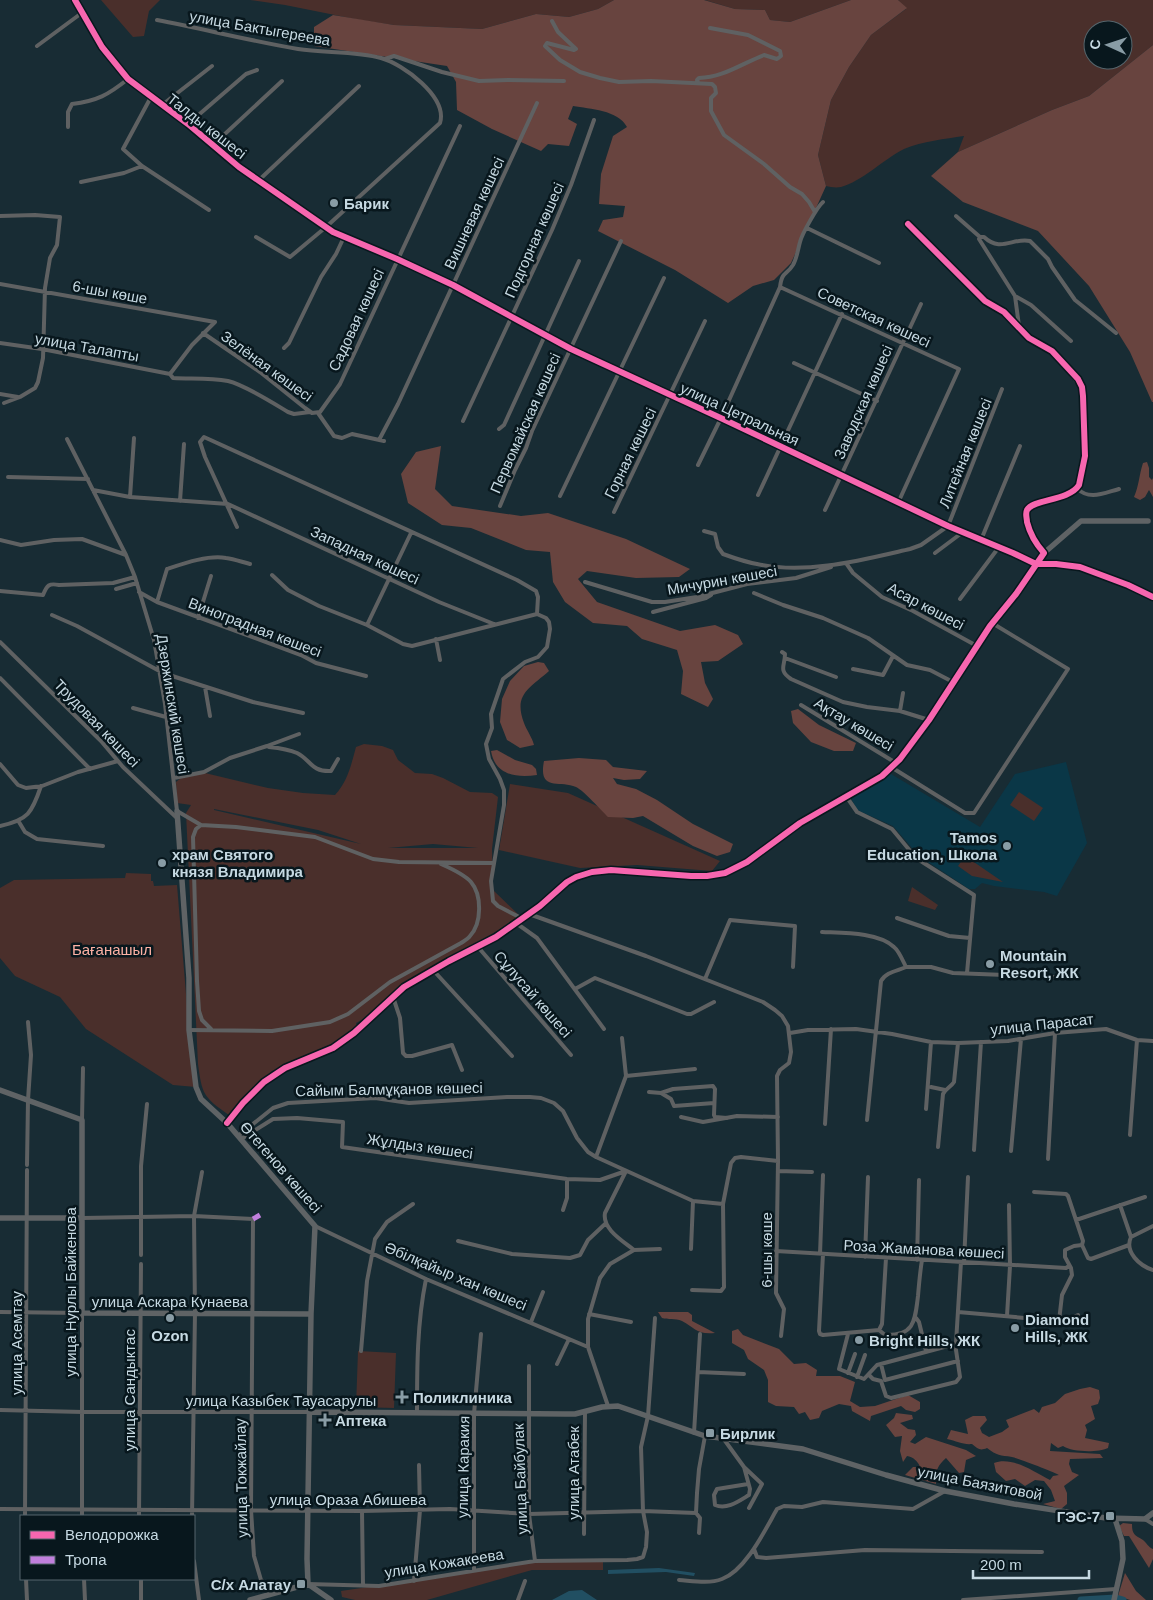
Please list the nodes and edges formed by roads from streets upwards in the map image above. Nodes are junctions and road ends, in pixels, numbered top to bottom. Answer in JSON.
{"nodes":[{"id":1,"x":75,"y":0,"type":"edge"},
{"id":2,"x":83,"y":12,"type":"junction"},
{"id":3,"x":157,"y":20,"type":"dead end"},
{"id":4,"x":552,"y":21,"type":"dead end"},
{"id":5,"x":710,"y":28,"type":"dead end"},
{"id":6,"x":37,"y":46,"type":"dead end"},
{"id":7,"x":384,"y":59,"type":"junction"},
{"id":8,"x":212,"y":66,"type":"dead end"},
{"id":9,"x":257,"y":70,"type":"dead end"},
{"id":10,"x":128,"y":79,"type":"junction"},
{"id":11,"x":282,"y":81,"type":"dead end"},
{"id":12,"x":564,"y":81,"type":"dead end"},
{"id":13,"x":698,"y":84,"type":"junction"},
{"id":14,"x":359,"y":86,"type":"dead end"},
{"id":15,"x":151,"y":97,"type":"junction"},
{"id":16,"x":537,"y":103,"type":"dead end"},
{"id":17,"x":162,"y":105,"type":"junction"},
{"id":18,"x":594,"y":120,"type":"dead end"},
{"id":19,"x":188,"y":124,"type":"junction"},
{"id":20,"x":460,"y":126,"type":"dead end"},
{"id":21,"x":68,"y":127,"type":"dead end"},
{"id":22,"x":212,"y":145,"type":"junction"},
{"id":23,"x":142,"y":166,"type":"junction"},
{"id":24,"x":258,"y":181,"type":"junction"},
{"id":25,"x":81,"y":182,"type":"dead end"},
{"id":26,"x":823,"y":202,"type":"dead end"},
{"id":27,"x":209,"y":210,"type":"dead end"},
{"id":28,"x":815,"y":212,"type":"junction"},
{"id":29,"x":0,"y":216,"type":"edge"},
{"id":30,"x":956,"y":216,"type":"dead end"},
{"id":31,"x":908,"y":224,"type":"dead end"},
{"id":32,"x":326,"y":227,"type":"junction"},
{"id":33,"x":807,"y":228,"type":"junction"},
{"id":34,"x":256,"y":237,"type":"dead end"},
{"id":35,"x":980,"y":237,"type":"junction"},
{"id":36,"x":344,"y":238,"type":"junction"},
{"id":37,"x":621,"y":241,"type":"dead end"},
{"id":38,"x":397,"y":259,"type":"junction"},
{"id":39,"x":579,"y":261,"type":"dead end"},
{"id":40,"x":879,"y":263,"type":"dead end"},
{"id":41,"x":664,"y":278,"type":"dead end"},
{"id":42,"x":0,"y":284,"type":"edge"},
{"id":43,"x":453,"y":285,"type":"junction"},
{"id":44,"x":780,"y":287,"type":"junction"},
{"id":45,"x":45,"y":292,"type":"junction"},
{"id":46,"x":1015,"y":296,"type":"junction"},
{"id":47,"x":921,"y":304,"type":"dead end"},
{"id":48,"x":842,"y":314,"type":"junction"},
{"id":49,"x":511,"y":317,"type":"junction"},
{"id":50,"x":705,"y":321,"type":"dead end"},
{"id":51,"x":1018,"y":326,"type":"junction"},
{"id":52,"x":203,"y":333,"type":"junction"},
{"id":53,"x":1116,"y":333,"type":"dead end"},
{"id":54,"x":544,"y":336,"type":"junction"},
{"id":55,"x":1072,"y":341,"type":"dead end"},
{"id":56,"x":902,"y":342,"type":"junction"},
{"id":57,"x":0,"y":343,"type":"edge"},
{"id":58,"x":284,"y":348,"type":"dead end"},
{"id":59,"x":42,"y":349,"type":"junction"},
{"id":60,"x":570,"y":349,"type":"junction"},
{"id":61,"x":794,"y":363,"type":"dead end"},
{"id":62,"x":619,"y":372,"type":"junction"},
{"id":63,"x":815,"y":373,"type":"junction"},
{"id":64,"x":171,"y":375,"type":"junction"},
{"id":65,"x":1002,"y":389,"type":"dead end"},
{"id":66,"x":0,"y":394,"type":"edge"},
{"id":67,"x":670,"y":395,"type":"junction"},
{"id":68,"x":20,"y":397,"type":"junction"},
{"id":69,"x":877,"y":402,"type":"junction"},
{"id":70,"x":4,"y":403,"type":"dead end"},
{"id":71,"x":310,"y":412,"type":"junction"},
{"id":72,"x":319,"y":413,"type":"junction"},
{"id":73,"x":721,"y":418,"type":"junction"},
{"id":74,"x":463,"y":421,"type":"dead end"},
{"id":75,"x":500,"y":429,"type":"dead end"},
{"id":76,"x":134,"y":438,"type":"dead end"},
{"id":77,"x":67,"y":439,"type":"dead end"},
{"id":78,"x":184,"y":444,"type":"dead end"},
{"id":79,"x":781,"y":446,"type":"junction"},
{"id":80,"x":1020,"y":446,"type":"dead end"},
{"id":81,"x":698,"y":466,"type":"dead end"},
{"id":82,"x":842,"y":476,"type":"junction"},
{"id":83,"x":8,"y":477,"type":"dead end"},
{"id":84,"x":88,"y":479,"type":"junction"},
{"id":85,"x":1077,"y":488,"type":"junction"},
{"id":86,"x":1119,"y":489,"type":"dead end"},
{"id":87,"x":94,"y":490,"type":"junction"},
{"id":88,"x":758,"y":495,"type":"dead end"},
{"id":89,"x":560,"y":496,"type":"dead end"},
{"id":90,"x":130,"y":497,"type":"junction"},
{"id":91,"x":180,"y":501,"type":"junction"},
{"id":92,"x":898,"y":503,"type":"junction"},
{"id":93,"x":228,"y":504,"type":"junction"},
{"id":94,"x":500,"y":506,"type":"dead end"},
{"id":95,"x":825,"y":510,"type":"dead end"},
{"id":96,"x":614,"y":512,"type":"dead end"},
{"id":97,"x":1148,"y":521,"type":"dead end"},
{"id":98,"x":948,"y":526,"type":"junction"},
{"id":99,"x":237,"y":527,"type":"dead end"},
{"id":100,"x":704,"y":531,"type":"dead end"},
{"id":101,"x":961,"y":532,"type":"junction"},
{"id":102,"x":411,"y":533,"type":"junction"},
{"id":103,"x":0,"y":540,"type":"edge"},
{"id":104,"x":981,"y":540,"type":"junction"},
{"id":105,"x":999,"y":547,"type":"junction"},
{"id":106,"x":935,"y":553,"type":"dead end"},
{"id":107,"x":1044,"y":553,"type":"junction"},
{"id":108,"x":126,"y":555,"type":"junction"},
{"id":109,"x":846,"y":563,"type":"junction"},
{"id":110,"x":250,"y":564,"type":"dead end"},
{"id":111,"x":1036,"y":564,"type":"junction"},
{"id":112,"x":833,"y":566,"type":"junction"},
{"id":113,"x":272,"y":575,"type":"dead end"},
{"id":114,"x":211,"y":576,"type":"dead end"},
{"id":115,"x":135,"y":578,"type":"junction"},
{"id":116,"x":390,"y":579,"type":"junction"},
{"id":117,"x":585,"y":582,"type":"dead end"},
{"id":118,"x":137,"y":583,"type":"junction"},
{"id":119,"x":116,"y":590,"type":"dead end"},
{"id":120,"x":0,"y":591,"type":"edge"},
{"id":121,"x":139,"y":592,"type":"junction"},
{"id":122,"x":715,"y":592,"type":"junction"},
{"id":123,"x":754,"y":593,"type":"dead end"},
{"id":124,"x":1153,"y":597,"type":"edge"},
{"id":125,"x":960,"y":599,"type":"dead end"},
{"id":126,"x":157,"y":602,"type":"junction"},
{"id":127,"x":653,"y":612,"type":"dead end"},
{"id":128,"x":537,"y":614,"type":"junction"},
{"id":129,"x":52,"y":615,"type":"dead end"},
{"id":130,"x":198,"y":618,"type":"junction"},
{"id":131,"x":992,"y":623,"type":"junction"},
{"id":132,"x":494,"y":624,"type":"junction"},
{"id":133,"x":367,"y":625,"type":"junction"},
{"id":134,"x":436,"y":639,"type":"junction"},
{"id":135,"x":0,"y":642,"type":"edge"},
{"id":136,"x":977,"y":646,"type":"junction"},
{"id":137,"x":782,"y":652,"type":"dead end"},
{"id":138,"x":893,"y":656,"type":"junction"},
{"id":139,"x":785,"y":658,"type":"junction"},
{"id":140,"x":440,"y":660,"type":"dead end"},
{"id":141,"x":853,"y":668,"type":"dead end"},
{"id":142,"x":160,"y":671,"type":"junction"},
{"id":143,"x":366,"y":676,"type":"dead end"},
{"id":144,"x":0,"y":678,"type":"edge"},
{"id":145,"x":836,"y":678,"type":"dead end"},
{"id":146,"x":953,"y":682,"type":"junction"},
{"id":147,"x":204,"y":687,"type":"junction"},
{"id":148,"x":903,"y":693,"type":"dead end"},
{"id":149,"x":801,"y":705,"type":"dead end"},
{"id":150,"x":133,"y":708,"type":"dead end"},
{"id":151,"x":900,"y":711,"type":"junction"},
{"id":152,"x":303,"y":713,"type":"dead end"},
{"id":153,"x":210,"y":716,"type":"dead end"},
{"id":154,"x":166,"y":717,"type":"junction"},
{"id":155,"x":929,"y":720,"type":"junction"},
{"id":156,"x":299,"y":734,"type":"dead end"},
{"id":157,"x":267,"y":746,"type":"junction"},
{"id":158,"x":338,"y":759,"type":"dead end"},
{"id":159,"x":118,"y":761,"type":"junction"},
{"id":160,"x":0,"y":764,"type":"edge"},
{"id":161,"x":893,"y":765,"type":"junction"},
{"id":162,"x":90,"y":769,"type":"junction"},
{"id":163,"x":2,"y":770,"type":"edge"},
{"id":164,"x":174,"y":778,"type":"junction"},
{"id":165,"x":41,"y":786,"type":"junction"},
{"id":166,"x":846,"y":796,"type":"junction"},
{"id":167,"x":177,"y":811,"type":"junction"},
{"id":168,"x":178,"y":819,"type":"junction"},
{"id":169,"x":19,"y":822,"type":"junction"},
{"id":170,"x":201,"y":825,"type":"junction"},
{"id":171,"x":0,"y":826,"type":"edge"},
{"id":172,"x":103,"y":846,"type":"dead end"},
{"id":173,"x":439,"y":862,"type":"junction"},
{"id":174,"x":494,"y":863,"type":"junction"},
{"id":175,"x":529,"y":914,"type":"junction"},
{"id":176,"x":897,"y":918,"type":"dead end"},
{"id":177,"x":523,"y":919,"type":"junction"},
{"id":178,"x":516,"y":923,"type":"junction"},
{"id":179,"x":822,"y":932,"type":"dead end"},
{"id":180,"x":970,"y":938,"type":"junction"},
{"id":181,"x":478,"y":947,"type":"junction"},
{"id":182,"x":793,"y":967,"type":"dead end"},
{"id":183,"x":906,"y":967,"type":"junction"},
{"id":184,"x":433,"y":970,"type":"junction"},
{"id":185,"x":967,"y":973,"type":"junction"},
{"id":186,"x":1077,"y":978,"type":"dead end"},
{"id":187,"x":705,"y":979,"type":"junction"},
{"id":188,"x":575,"y":989,"type":"junction"},
{"id":189,"x":393,"y":997,"type":"junction"},
{"id":190,"x":714,"y":1002,"type":"dead end"},
{"id":191,"x":28,"y":1022,"type":"dead end"},
{"id":192,"x":832,"y":1028,"type":"junction"},
{"id":193,"x":211,"y":1029,"type":"junction"},
{"id":194,"x":604,"y":1029,"type":"dead end"},
{"id":195,"x":189,"y":1030,"type":"junction"},
{"id":196,"x":875,"y":1031,"type":"junction"},
{"id":197,"x":790,"y":1033,"type":"junction"},
{"id":198,"x":1055,"y":1034,"type":"junction"},
{"id":199,"x":622,"y":1038,"type":"dead end"},
{"id":200,"x":1021,"y":1039,"type":"junction"},
{"id":201,"x":1137,"y":1040,"type":"junction"},
{"id":202,"x":1153,"y":1041,"type":"edge"},
{"id":203,"x":931,"y":1042,"type":"junction"},
{"id":204,"x":981,"y":1042,"type":"junction"},
{"id":205,"x":958,"y":1043,"type":"junction"},
{"id":206,"x":572,"y":1055,"type":"dead end"},
{"id":207,"x":512,"y":1056,"type":"dead end"},
{"id":208,"x":83,"y":1068,"type":"dead end"},
{"id":209,"x":695,"y":1069,"type":"dead end"},
{"id":210,"x":462,"y":1070,"type":"dead end"},
{"id":211,"x":626,"y":1076,"type":"junction"},
{"id":212,"x":931,"y":1087,"type":"dead end"},
{"id":213,"x":0,"y":1090,"type":"edge"},
{"id":214,"x":945,"y":1090,"type":"junction"},
{"id":215,"x":649,"y":1092,"type":"dead end"},
{"id":216,"x":661,"y":1093,"type":"junction"},
{"id":217,"x":28,"y":1100,"type":"junction"},
{"id":218,"x":714,"y":1103,"type":"junction"},
{"id":219,"x":147,"y":1104,"type":"dead end"},
{"id":220,"x":926,"y":1109,"type":"dead end"},
{"id":221,"x":681,"y":1117,"type":"dead end"},
{"id":222,"x":778,"y":1117,"type":"junction"},
{"id":223,"x":727,"y":1118,"type":"junction"},
{"id":224,"x":82,"y":1120,"type":"junction"},
{"id":225,"x":867,"y":1120,"type":"dead end"},
{"id":226,"x":227,"y":1123,"type":"junction"},
{"id":227,"x":825,"y":1124,"type":"dead end"},
{"id":228,"x":1130,"y":1135,"type":"dead end"},
{"id":229,"x":240,"y":1138,"type":"junction"},
{"id":230,"x":938,"y":1147,"type":"dead end"},
{"id":231,"x":974,"y":1150,"type":"dead end"},
{"id":232,"x":1012,"y":1151,"type":"dead end"},
{"id":233,"x":596,"y":1157,"type":"junction"},
{"id":234,"x":1048,"y":1159,"type":"dead end"},
{"id":235,"x":778,"y":1162,"type":"junction"},
{"id":236,"x":626,"y":1171,"type":"junction"},
{"id":237,"x":778,"y":1171,"type":"junction"},
{"id":238,"x":202,"y":1172,"type":"dead end"},
{"id":239,"x":812,"y":1172,"type":"dead end"},
{"id":240,"x":823,"y":1175,"type":"dead end"},
{"id":241,"x":868,"y":1177,"type":"dead end"},
{"id":242,"x":968,"y":1177,"type":"dead end"},
{"id":243,"x":567,"y":1179,"type":"junction"},
{"id":244,"x":919,"y":1180,"type":"dead end"},
{"id":245,"x":1034,"y":1192,"type":"dead end"},
{"id":246,"x":1145,"y":1197,"type":"dead end"},
{"id":247,"x":692,"y":1201,"type":"junction"},
{"id":248,"x":413,"y":1204,"type":"dead end"},
{"id":249,"x":722,"y":1204,"type":"junction"},
{"id":250,"x":1009,"y":1206,"type":"dead end"},
{"id":251,"x":1120,"y":1206,"type":"junction"},
{"id":252,"x":563,"y":1210,"type":"dead end"},
{"id":253,"x":142,"y":1216,"type":"junction"},
{"id":254,"x":194,"y":1216,"type":"junction"},
{"id":255,"x":0,"y":1218,"type":"edge"},
{"id":256,"x":27,"y":1218,"type":"junction"},
{"id":257,"x":83,"y":1218,"type":"junction"},
{"id":258,"x":1076,"y":1220,"type":"junction"},
{"id":259,"x":605,"y":1224,"type":"junction"},
{"id":260,"x":315,"y":1226,"type":"junction"},
{"id":261,"x":1153,"y":1226,"type":"edge"},
{"id":262,"x":1131,"y":1237,"type":"junction"},
{"id":263,"x":458,"y":1241,"type":"dead end"},
{"id":264,"x":1082,"y":1245,"type":"junction"},
{"id":265,"x":1129,"y":1245,"type":"junction"},
{"id":266,"x":691,"y":1249,"type":"dead end"},
{"id":267,"x":634,"y":1250,"type":"junction"},
{"id":268,"x":660,"y":1250,"type":"dead end"},
{"id":269,"x":776,"y":1251,"type":"junction"},
{"id":270,"x":373,"y":1254,"type":"junction"},
{"id":271,"x":822,"y":1254,"type":"junction"},
{"id":272,"x":141,"y":1255,"type":"dead end"},
{"id":273,"x":865,"y":1257,"type":"junction"},
{"id":274,"x":886,"y":1258,"type":"junction"},
{"id":275,"x":919,"y":1260,"type":"junction"},
{"id":276,"x":962,"y":1262,"type":"junction"},
{"id":277,"x":141,"y":1264,"type":"dead end"},
{"id":278,"x":1010,"y":1266,"type":"junction"},
{"id":279,"x":1069,"y":1266,"type":"junction"},
{"id":280,"x":1153,"y":1270,"type":"edge"},
{"id":281,"x":426,"y":1278,"type":"junction"},
{"id":282,"x":692,"y":1290,"type":"dead end"},
{"id":283,"x":544,"y":1292,"type":"dead end"},
{"id":284,"x":0,"y":1312,"type":"edge"},
{"id":285,"x":27,"y":1312,"type":"junction"},
{"id":286,"x":195,"y":1312,"type":"junction"},
{"id":287,"x":958,"y":1312,"type":"junction"},
{"id":288,"x":82,"y":1313,"type":"junction"},
{"id":289,"x":140,"y":1313,"type":"junction"},
{"id":290,"x":252,"y":1313,"type":"junction"},
{"id":291,"x":311,"y":1314,"type":"junction"},
{"id":292,"x":590,"y":1314,"type":"junction"},
{"id":293,"x":1078,"y":1315,"type":"dead end"},
{"id":294,"x":1007,"y":1316,"type":"junction"},
{"id":295,"x":655,"y":1318,"type":"dead end"},
{"id":296,"x":916,"y":1318,"type":"junction"},
{"id":297,"x":1058,"y":1321,"type":"junction"},
{"id":298,"x":531,"y":1322,"type":"junction"},
{"id":299,"x":631,"y":1322,"type":"dead end"},
{"id":300,"x":880,"y":1330,"type":"junction"},
{"id":301,"x":480,"y":1334,"type":"dead end"},
{"id":302,"x":700,"y":1334,"type":"dead end"},
{"id":303,"x":848,"y":1334,"type":"junction"},
{"id":304,"x":781,"y":1336,"type":"dead end"},
{"id":305,"x":569,"y":1339,"type":"junction"},
{"id":306,"x":588,"y":1347,"type":"junction"},
{"id":307,"x":955,"y":1347,"type":"junction"},
{"id":308,"x":361,"y":1351,"type":"dead end"},
{"id":309,"x":926,"y":1351,"type":"junction"},
{"id":310,"x":855,"y":1354,"type":"dead end"},
{"id":311,"x":865,"y":1355,"type":"dead end"},
{"id":312,"x":958,"y":1361,"type":"junction"},
{"id":313,"x":557,"y":1364,"type":"dead end"},
{"id":314,"x":881,"y":1364,"type":"junction"},
{"id":315,"x":529,"y":1366,"type":"dead end"},
{"id":316,"x":698,"y":1372,"type":"junction"},
{"id":317,"x":744,"y":1374,"type":"dead end"},
{"id":318,"x":848,"y":1374,"type":"junction"},
{"id":319,"x":869,"y":1375,"type":"junction"},
{"id":320,"x":857,"y":1377,"type":"junction"},
{"id":321,"x":608,"y":1406,"type":"junction"},
{"id":322,"x":0,"y":1410,"type":"edge"},
{"id":323,"x":27,"y":1411,"type":"junction"},
{"id":324,"x":141,"y":1411,"type":"junction"},
{"id":325,"x":82,"y":1412,"type":"junction"},
{"id":326,"x":193,"y":1412,"type":"junction"},
{"id":327,"x":251,"y":1412,"type":"junction"},
{"id":328,"x":309,"y":1412,"type":"junction"},
{"id":329,"x":585,"y":1412,"type":"junction"},
{"id":330,"x":417,"y":1413,"type":"junction"},
{"id":331,"x":474,"y":1414,"type":"junction"},
{"id":332,"x":529,"y":1414,"type":"junction"},
{"id":333,"x":648,"y":1416,"type":"junction"},
{"id":334,"x":694,"y":1433,"type":"junction"},
{"id":335,"x":705,"y":1436,"type":"junction"},
{"id":336,"x":723,"y":1438,"type":"junction"},
{"id":337,"x":803,"y":1449,"type":"joint"},
{"id":338,"x":419,"y":1465,"type":"dead end"},
{"id":339,"x":744,"y":1467,"type":"junction"},
{"id":340,"x":748,"y":1484,"type":"junction"},
{"id":341,"x":946,"y":1491,"type":"junction"},
{"id":342,"x":749,"y":1508,"type":"dead end"},
{"id":343,"x":0,"y":1509,"type":"edge"},
{"id":344,"x":25,"y":1509,"type":"junction"},
{"id":345,"x":82,"y":1509,"type":"junction"},
{"id":346,"x":139,"y":1509,"type":"junction"},
{"id":347,"x":192,"y":1510,"type":"junction"},
{"id":348,"x":252,"y":1510,"type":"junction"},
{"id":349,"x":307,"y":1510,"type":"junction"},
{"id":350,"x":420,"y":1510,"type":"junction"},
{"id":351,"x":362,"y":1511,"type":"junction"},
{"id":352,"x":474,"y":1511,"type":"junction"},
{"id":353,"x":643,"y":1511,"type":"junction"},
{"id":354,"x":585,"y":1513,"type":"junction"},
{"id":355,"x":696,"y":1513,"type":"junction"},
{"id":356,"x":1153,"y":1513,"type":"edge"},
{"id":357,"x":529,"y":1514,"type":"junction"},
{"id":358,"x":25,"y":1515,"type":"edge"},
{"id":359,"x":82,"y":1515,"type":"edge"},
{"id":360,"x":139,"y":1515,"type":"edge"},
{"id":361,"x":192,"y":1515,"type":"edge"},
{"id":362,"x":1115,"y":1519,"type":"junction"},
{"id":363,"x":1145,"y":1520,"type":"junction"},
{"id":364,"x":1153,"y":1524,"type":"edge"},
{"id":365,"x":699,"y":1533,"type":"dead end"},
{"id":366,"x":584,"y":1534,"type":"dead end"},
{"id":367,"x":754,"y":1549,"type":"junction"},
{"id":368,"x":1042,"y":1552,"type":"dead end"},
{"id":369,"x":535,"y":1561,"type":"junction"},
{"id":370,"x":195,"y":1570,"type":"edge"},
{"id":371,"x":474,"y":1570,"type":"junction"},
{"id":372,"x":26,"y":1580,"type":"edge"},
{"id":373,"x":84,"y":1580,"type":"edge"},
{"id":374,"x":141,"y":1580,"type":"edge"},
{"id":375,"x":679,"y":1580,"type":"dead end"},
{"id":376,"x":414,"y":1581,"type":"junction"},
{"id":377,"x":524,"y":1581,"type":"dead end"},
{"id":378,"x":308,"y":1584,"type":"junction"},
{"id":379,"x":363,"y":1585,"type":"junction"},
{"id":380,"x":295,"y":1587,"type":"junction"},
{"id":381,"x":1115,"y":1594,"type":"edge"},
{"id":382,"x":27,"y":1600,"type":"edge"},
{"id":383,"x":85,"y":1600,"type":"edge"},
{"id":384,"x":141,"y":1600,"type":"edge"},
{"id":385,"x":199,"y":1600,"type":"edge"},
{"id":386,"x":250,"y":1600,"type":"edge"},
{"id":387,"x":331,"y":1600,"type":"edge"},
{"id":388,"x":518,"y":1600,"type":"edge"},
{"id":389,"x":963,"y":1600,"type":"edge"}],
"edges":[{"from":1,"to":2,"type":"street","name":"Талды көшесі"},
{"from":2,"to":6,"type":"street"},
{"from":2,"to":10,"type":"street","name":"Талды көшесі"},
{"from":3,"to":7,"type":"street","name":"улица Бактыгереева"},
{"from":4,"to":13,"type":"street"},
{"from":5,"to":13,"type":"street"},
{"from":7,"to":12,"type":"street","name":"улица Бактыгереева"},
{"from":7,"to":32,"type":"street"},
{"from":8,"to":17,"type":"street"},
{"from":9,"to":19,"type":"street"},
{"from":10,"to":15,"type":"street","name":"Талды көшесі"},
{"from":10,"to":21,"type":"street"},
{"from":11,"to":22,"type":"street"},
{"from":13,"to":28,"type":"street"},
{"from":14,"to":24,"type":"street"},
{"from":15,"to":17,"type":"street","name":"Талды көшесі"},
{"from":15,"to":23,"type":"street"},
{"from":16,"to":43,"type":"street","name":"Вишневая көшесі"},
{"from":17,"to":19,"type":"street","name":"Талды көшесі"},
{"from":18,"to":49,"type":"street","name":"Подгорная көшесі"},
{"from":19,"to":22,"type":"street","name":"Талды көшесі"},
{"from":20,"to":38,"type":"street","name":"Садовая көшесі"},
{"from":22,"to":24,"type":"street","name":"Талды көшесі"},
{"from":23,"to":25,"type":"street"},
{"from":23,"to":27,"type":"street"},
{"from":24,"to":32,"type":"street","name":"Талды көшесі"},
{"from":26,"to":28,"type":"street"},
{"from":28,"to":33,"type":"street"},
{"from":29,"to":45,"type":"street"},
{"from":30,"to":35,"type":"street"},
{"from":31,"to":51,"type":"street"},
{"from":32,"to":34,"type":"street"},
{"from":32,"to":36,"type":"street","name":"улица Цетральная"},
{"from":33,"to":40,"type":"street"},
{"from":33,"to":44,"type":"street"},
{"from":35,"to":46,"type":"street"},
{"from":35,"to":53,"type":"street"},
{"from":36,"to":38,"type":"street","name":"улица Цетральная"},
{"from":36,"to":58,"type":"street"},
{"from":37,"to":60,"type":"street","name":"Первомайская көшесі"},
{"from":38,"to":43,"type":"street","name":"улица Цетральная"},
{"from":38,"to":72,"type":"street","name":"Садовая көшесі"},
{"from":39,"to":54,"type":"street"},
{"from":41,"to":62,"type":"street"},
{"from":42,"to":45,"type":"street","name":"6-шы көше"},
{"from":43,"to":49,"type":"street","name":"улица Цетральная"},
{"from":43,"to":72,"type":"street","name":"Вишневая көшесі"},
{"from":44,"to":48,"type":"street","name":"Советская көшесі"},
{"from":44,"to":73,"type":"street"},
{"from":45,"to":52,"type":"street","name":"6-шы көше"},
{"from":45,"to":59,"type":"street"},
{"from":46,"to":51,"type":"street"},
{"from":46,"to":55,"type":"street"},
{"from":47,"to":56,"type":"street","name":"Заводская көшесі"},
{"from":48,"to":56,"type":"street","name":"Советская көшесі"},
{"from":48,"to":63,"type":"street"},
{"from":49,"to":54,"type":"street","name":"улица Цетральная"},
{"from":49,"to":74,"type":"street","name":"Подгорная көшесі"},
{"from":50,"to":67,"type":"street","name":"Горная көшесі"},
{"from":51,"to":85,"type":"street"},
{"from":52,"to":64,"type":"street"},
{"from":52,"to":71,"type":"street","name":"Зелёная көшесі"},
{"from":54,"to":60,"type":"street","name":"улица Цетральная"},
{"from":54,"to":75,"type":"street"},
{"from":56,"to":69,"type":"street","name":"Заводская көшесі"},
{"from":56,"to":92,"type":"street","name":"Советская көшесі"},
{"from":57,"to":59,"type":"street","name":"улица Талапты"},
{"from":59,"to":64,"type":"street","name":"улица Талапты"},
{"from":59,"to":68,"type":"street"},
{"from":60,"to":62,"type":"street","name":"улица Цетральная"},
{"from":60,"to":94,"type":"street","name":"Первомайская көшесі"},
{"from":61,"to":63,"type":"street"},
{"from":62,"to":67,"type":"street","name":"улица Цетральная"},
{"from":62,"to":89,"type":"street"},
{"from":63,"to":69,"type":"street"},
{"from":63,"to":79,"type":"street"},
{"from":64,"to":71,"type":"street","name":"улица Талапты"},
{"from":65,"to":98,"type":"street","name":"Литейная көшесі"},
{"from":66,"to":68,"type":"street"},
{"from":67,"to":73,"type":"street","name":"улица Цетральная"},
{"from":67,"to":96,"type":"street","name":"Горная көшесі"},
{"from":68,"to":70,"type":"street"},
{"from":69,"to":82,"type":"street","name":"Заводская көшесі"},
{"from":71,"to":72,"type":"street","name":"Зелёная көшесі"},
{"from":73,"to":79,"type":"street","name":"улица Цетральная"},
{"from":73,"to":81,"type":"street"},
{"from":76,"to":90,"type":"street"},
{"from":77,"to":84,"type":"street","name":"Дзержинский көшесі"},
{"from":78,"to":91,"type":"street"},
{"from":79,"to":82,"type":"street","name":"улица Цетральная"},
{"from":79,"to":88,"type":"street"},
{"from":80,"to":104,"type":"street"},
{"from":82,"to":92,"type":"street","name":"улица Цетральная"},
{"from":82,"to":95,"type":"street","name":"Заводская көшесі"},
{"from":83,"to":84,"type":"street"},
{"from":84,"to":87,"type":"street","name":"Дзержинский көшесі"},
{"from":85,"to":86,"type":"street"},
{"from":85,"to":107,"type":"street"},
{"from":87,"to":90,"type":"street"},
{"from":87,"to":108,"type":"street","name":"Дзержинский көшесі"},
{"from":90,"to":91,"type":"street"},
{"from":91,"to":93,"type":"street"},
{"from":92,"to":98,"type":"street","name":"улица Цетральная"},
{"from":93,"to":99,"type":"street"},
{"from":93,"to":102,"type":"street"},
{"from":93,"to":116,"type":"street","name":"Западная көшесі"},
{"from":97,"to":107,"type":"street"},
{"from":98,"to":101,"type":"street","name":"улица Цетральная"},
{"from":98,"to":109,"type":"street","name":"Литейная көшесі"},
{"from":100,"to":112,"type":"street","name":"Литейная көшесі"},
{"from":101,"to":104,"type":"street","name":"улица Цетральная"},
{"from":101,"to":106,"type":"street"},
{"from":102,"to":116,"type":"street"},
{"from":102,"to":128,"type":"street"},
{"from":103,"to":108,"type":"street"},
{"from":104,"to":105,"type":"street","name":"улица Цетральная"},
{"from":105,"to":111,"type":"street","name":"улица Цетральная"},
{"from":105,"to":125,"type":"street"},
{"from":107,"to":111,"type":"street"},
{"from":108,"to":115,"type":"street","name":"Дзержинский көшесі"},
{"from":109,"to":112,"type":"street","name":"Литейная көшесі"},
{"from":109,"to":136,"type":"street","name":"Асар көшесі"},
{"from":110,"to":126,"type":"street"},
{"from":111,"to":124,"type":"street","name":"улица Цетральная"},
{"from":111,"to":131,"type":"street"},
{"from":112,"to":122,"type":"street","name":"Мичурин көшесі"},
{"from":113,"to":133,"type":"street"},
{"from":114,"to":130,"type":"street"},
{"from":115,"to":118,"type":"street","name":"Дзержинский көшесі"},
{"from":115,"to":120,"type":"street"},
{"from":116,"to":132,"type":"street","name":"Западная көшесі"},
{"from":116,"to":133,"type":"street"},
{"from":117,"to":122,"type":"street","name":"Мичурин көшесі"},
{"from":118,"to":119,"type":"street"},
{"from":118,"to":121,"type":"street","name":"Дзержинский көшесі"},
{"from":121,"to":126,"type":"street","name":"Виноградная көшесі"},
{"from":121,"to":142,"type":"street","name":"Дзержинский көшесі"},
{"from":122,"to":127,"type":"street"},
{"from":123,"to":138,"type":"street"},
{"from":126,"to":130,"type":"street","name":"Виноградная көшесі"},
{"from":128,"to":132,"type":"street"},
{"from":128,"to":174,"type":"street"},
{"from":129,"to":142,"type":"street"},
{"from":130,"to":143,"type":"street","name":"Виноградная көшесі"},
{"from":131,"to":136,"type":"street"},
{"from":131,"to":161,"type":"street","name":"Ақтау көшесі"},
{"from":132,"to":134,"type":"street"},
{"from":133,"to":134,"type":"street"},
{"from":134,"to":140,"type":"street"},
{"from":135,"to":159,"type":"street","name":"Трудовая көшесі"},
{"from":136,"to":146,"type":"street"},
{"from":137,"to":139,"type":"street"},
{"from":138,"to":141,"type":"street"},
{"from":138,"to":146,"type":"street"},
{"from":139,"to":145,"type":"street"},
{"from":139,"to":151,"type":"street"},
{"from":142,"to":147,"type":"street"},
{"from":142,"to":154,"type":"street","name":"Дзержинский көшесі"},
{"from":144,"to":162,"type":"street"},
{"from":146,"to":155,"type":"street"},
{"from":147,"to":152,"type":"street"},
{"from":147,"to":153,"type":"street"},
{"from":148,"to":151,"type":"street"},
{"from":149,"to":161,"type":"street","name":"Ақтау көшесі"},
{"from":150,"to":154,"type":"street"},
{"from":151,"to":155,"type":"street"},
{"from":154,"to":164,"type":"street","name":"Дзержинский көшесі"},
{"from":155,"to":161,"type":"street"},
{"from":156,"to":157,"type":"street"},
{"from":157,"to":158,"type":"street"},
{"from":157,"to":164,"type":"street"},
{"from":159,"to":162,"type":"street"},
{"from":159,"to":168,"type":"street","name":"Трудовая көшесі"},
{"from":160,"to":163,"type":"street"},
{"from":161,"to":166,"type":"street"},
{"from":162,"to":165,"type":"street"},
{"from":163,"to":165,"type":"street"},
{"from":164,"to":167,"type":"street","name":"Дзержинский көшесі"},
{"from":165,"to":169,"type":"street"},
{"from":166,"to":175,"type":"street"},
{"from":166,"to":180,"type":"street"},
{"from":167,"to":168,"type":"street","name":"Өтегенов көшесі"},
{"from":167,"to":170,"type":"street"},
{"from":168,"to":195,"type":"street","name":"Өтегенов көшесі"},
{"from":169,"to":171,"type":"street"},
{"from":169,"to":172,"type":"street"},
{"from":170,"to":173,"type":"street"},
{"from":170,"to":193,"type":"street"},
{"from":173,"to":174,"type":"street"},
{"from":173,"to":193,"type":"street"},
{"from":174,"to":177,"type":"street"},
{"from":175,"to":177,"type":"street"},
{"from":175,"to":187,"type":"street"},
{"from":176,"to":180,"type":"street"},
{"from":177,"to":178,"type":"street"},
{"from":178,"to":181,"type":"street"},
{"from":178,"to":188,"type":"street"},
{"from":179,"to":183,"type":"street"},
{"from":180,"to":185,"type":"street"},
{"from":181,"to":184,"type":"street"},
{"from":181,"to":206,"type":"street","name":"Сұлусай көшесі"},
{"from":182,"to":187,"type":"street"},
{"from":183,"to":185,"type":"street"},
{"from":183,"to":196,"type":"street"},
{"from":184,"to":189,"type":"street"},
{"from":184,"to":207,"type":"street"},
{"from":185,"to":186,"type":"street"},
{"from":187,"to":197,"type":"street"},
{"from":188,"to":190,"type":"street"},
{"from":188,"to":194,"type":"street"},
{"from":189,"to":210,"type":"street"},
{"from":189,"to":226,"type":"street"},
{"from":191,"to":217,"type":"street","name":"улица Асемтау"},
{"from":192,"to":196,"type":"street","name":"улица Парасат"},
{"from":192,"to":197,"type":"street","name":"улица Парасат"},
{"from":192,"to":227,"type":"street"},
{"from":193,"to":195,"type":"street"},
{"from":195,"to":226,"type":"street","name":"Өтегенов көшесі"},
{"from":196,"to":203,"type":"street","name":"улица Парасат"},
{"from":196,"to":225,"type":"street"},
{"from":197,"to":222,"type":"street","name":"6-шы көше"},
{"from":198,"to":200,"type":"street","name":"улица Парасат"},
{"from":198,"to":201,"type":"street","name":"улица Парасат"},
{"from":198,"to":234,"type":"street"},
{"from":199,"to":211,"type":"street"},
{"from":200,"to":204,"type":"street","name":"улица Парасат"},
{"from":200,"to":232,"type":"street"},
{"from":201,"to":202,"type":"street","name":"улица Парасат"},
{"from":201,"to":228,"type":"street"},
{"from":203,"to":205,"type":"street","name":"улица Парасат"},
{"from":203,"to":220,"type":"street"},
{"from":204,"to":205,"type":"street","name":"улица Парасат"},
{"from":204,"to":231,"type":"street"},
{"from":205,"to":214,"type":"street"},
{"from":208,"to":224,"type":"street","name":"улица Нурлы Байкенова"},
{"from":209,"to":211,"type":"street"},
{"from":211,"to":233,"type":"street"},
{"from":212,"to":214,"type":"street"},
{"from":213,"to":217,"type":"street"},
{"from":214,"to":230,"type":"street"},
{"from":215,"to":216,"type":"street"},
{"from":216,"to":218,"type":"street"},
{"from":216,"to":218,"type":"street"},
{"from":217,"to":224,"type":"street"},
{"from":217,"to":256,"type":"street","name":"улица Асемтау"},
{"from":218,"to":223,"type":"street"},
{"from":219,"to":253,"type":"street"},
{"from":221,"to":223,"type":"street"},
{"from":222,"to":223,"type":"street"},
{"from":222,"to":235,"type":"street","name":"6-шы көше"},
{"from":224,"to":257,"type":"street","name":"улица Нурлы Байкенова"},
{"from":226,"to":229,"type":"street","name":"Өтегенов көшесі"},
{"from":229,"to":233,"type":"street","name":"Сайым Балмұқанов көшесі"},
{"from":229,"to":243,"type":"street","name":"Жұлдыз көшесі"},
{"from":229,"to":260,"type":"street","name":"Өтегенов көшесі"},
{"from":233,"to":236,"type":"street","name":"Сайым Балмұқанов көшесі"},
{"from":235,"to":237,"type":"street","name":"6-шы көше"},
{"from":235,"to":249,"type":"street"},
{"from":236,"to":243,"type":"street","name":"Жұлдыз көшесі"},
{"from":236,"to":247,"type":"street","name":"Сайым Балмұқанов көшесі"},
{"from":236,"to":259,"type":"street"},
{"from":237,"to":239,"type":"street"},
{"from":237,"to":269,"type":"street","name":"6-шы көше"},
{"from":238,"to":254,"type":"street"},
{"from":240,"to":271,"type":"street"},
{"from":241,"to":273,"type":"street"},
{"from":242,"to":276,"type":"street"},
{"from":243,"to":252,"type":"street"},
{"from":244,"to":275,"type":"street"},
{"from":245,"to":258,"type":"street"},
{"from":246,"to":251,"type":"street"},
{"from":247,"to":249,"type":"street","name":"Сайым Балмұқанов көшесі"},
{"from":247,"to":266,"type":"street"},
{"from":248,"to":270,"type":"street"},
{"from":249,"to":282,"type":"street"},
{"from":250,"to":278,"type":"street"},
{"from":251,"to":258,"type":"street"},
{"from":251,"to":262,"type":"street"},
{"from":253,"to":254,"type":"street"},
{"from":253,"to":257,"type":"street"},
{"from":253,"to":272,"type":"street"},
{"from":254,"to":286,"type":"street"},
{"from":254,"to":290,"type":"street","name":"улица Токжайлау"},
{"from":255,"to":256,"type":"street"},
{"from":256,"to":257,"type":"street"},
{"from":256,"to":285,"type":"street","name":"улица Асемтау"},
{"from":257,"to":288,"type":"street","name":"улица Нурлы Байкенова"},
{"from":258,"to":264,"type":"street"},
{"from":259,"to":263,"type":"street"},
{"from":259,"to":267,"type":"street"},
{"from":260,"to":270,"type":"street","name":"Әбілқайыр хан көшесі"},
{"from":260,"to":291,"type":"street","name":"Өтегенов көшесі"},
{"from":261,"to":262,"type":"street"},
{"from":262,"to":265,"type":"street"},
{"from":264,"to":265,"type":"street"},
{"from":264,"to":279,"type":"street"},
{"from":265,"to":280,"type":"street"},
{"from":267,"to":268,"type":"street"},
{"from":267,"to":292,"type":"street"},
{"from":269,"to":271,"type":"street","name":"Роза Жаманова көшесі"},
{"from":269,"to":304,"type":"street","name":"6-шы көше"},
{"from":270,"to":281,"type":"street","name":"Әбілқайыр хан көшесі"},
{"from":270,"to":308,"type":"street"},
{"from":271,"to":273,"type":"street","name":"Роза Жаманова көшесі"},
{"from":271,"to":303,"type":"street"},
{"from":273,"to":274,"type":"street","name":"Роза Жаманова көшесі"},
{"from":274,"to":275,"type":"street","name":"Роза Жаманова көшесі"},
{"from":274,"to":300,"type":"street"},
{"from":275,"to":276,"type":"street","name":"Роза Жаманова көшесі"},
{"from":275,"to":296,"type":"street"},
{"from":276,"to":278,"type":"street","name":"Роза Жаманова көшесі"},
{"from":276,"to":287,"type":"street"},
{"from":277,"to":289,"type":"street","name":"улица Сандыктас"},
{"from":278,"to":279,"type":"street","name":"Роза Жаманова көшесі"},
{"from":278,"to":294,"type":"street"},
{"from":279,"to":297,"type":"street"},
{"from":281,"to":298,"type":"street","name":"Әбілқайыр хан көшесі"},
{"from":281,"to":330,"type":"street"},
{"from":283,"to":298,"type":"street"},
{"from":284,"to":285,"type":"street","name":"улица Аскара Кунаева"},
{"from":285,"to":288,"type":"street","name":"улица Аскара Кунаева"},
{"from":285,"to":323,"type":"street","name":"улица Асемтау"},
{"from":286,"to":289,"type":"street","name":"улица Аскара Кунаева"},
{"from":286,"to":290,"type":"street","name":"улица Аскара Кунаева"},
{"from":286,"to":326,"type":"street"},
{"from":287,"to":294,"type":"street"},
{"from":287,"to":307,"type":"street"},
{"from":288,"to":289,"type":"street","name":"улица Аскара Кунаева"},
{"from":288,"to":325,"type":"street","name":"улица Нурлы Байкенова"},
{"from":289,"to":324,"type":"street","name":"улица Сандыктас"},
{"from":290,"to":291,"type":"street","name":"улица Аскара Кунаева"},
{"from":290,"to":327,"type":"street","name":"улица Токжайлау"},
{"from":291,"to":328,"type":"street","name":"Өтегенов көшесі"},
{"from":292,"to":299,"type":"street"},
{"from":292,"to":306,"type":"street"},
{"from":293,"to":297,"type":"street"},
{"from":294,"to":297,"type":"street"},
{"from":295,"to":333,"type":"street"},
{"from":296,"to":300,"type":"street"},
{"from":296,"to":309,"type":"street"},
{"from":298,"to":305,"type":"street","name":"Әбілқайыр хан көшесі"},
{"from":300,"to":303,"type":"street"},
{"from":301,"to":331,"type":"street","name":"улица Каракия"},
{"from":302,"to":316,"type":"street"},
{"from":303,"to":318,"type":"street"},
{"from":305,"to":306,"type":"street","name":"Әбілқайыр хан көшесі"},
{"from":305,"to":313,"type":"street"},
{"from":306,"to":321,"type":"street"},
{"from":307,"to":309,"type":"street"},
{"from":307,"to":312,"type":"street"},
{"from":309,"to":314,"type":"street"},
{"from":310,"to":318,"type":"street"},
{"from":311,"to":320,"type":"street"},
{"from":312,"to":314,"type":"street"},
{"from":312,"to":319,"type":"street"},
{"from":314,"to":319,"type":"street"},
{"from":315,"to":332,"type":"street","name":"улица Байбулак"},
{"from":316,"to":317,"type":"street"},
{"from":316,"to":334,"type":"street"},
{"from":318,"to":320,"type":"street"},
{"from":319,"to":320,"type":"street"},
{"from":321,"to":329,"type":"street","name":"улица Казыбек Тауасарулы"},
{"from":321,"to":333,"type":"street","name":"улица Казыбек Тауасарулы"},
{"from":322,"to":323,"type":"street","name":"улица Казыбек Тауасарулы"},
{"from":323,"to":325,"type":"street","name":"улица Казыбек Тауасарулы"},
{"from":323,"to":344,"type":"street","name":"улица Асемтау"},
{"from":324,"to":325,"type":"street","name":"улица Казыбек Тауасарулы"},
{"from":324,"to":326,"type":"street","name":"улица Казыбек Тауасарулы"},
{"from":324,"to":346,"type":"street","name":"улица Сандыктас"},
{"from":325,"to":345,"type":"street","name":"улица Нурлы Байкенова"},
{"from":326,"to":327,"type":"street","name":"улица Казыбек Тауасарулы"},
{"from":326,"to":347,"type":"street"},
{"from":327,"to":328,"type":"street","name":"улица Казыбек Тауасарулы"},
{"from":327,"to":348,"type":"street","name":"улица Токжайлау"},
{"from":328,"to":330,"type":"street","name":"улица Казыбек Тауасарулы"},
{"from":328,"to":349,"type":"street","name":"Өтегенов көшесі"},
{"from":329,"to":332,"type":"street","name":"улица Казыбек Тауасарулы"},
{"from":329,"to":354,"type":"street","name":"улица Атабек"},
{"from":330,"to":331,"type":"street","name":"улица Казыбек Тауасарулы"},
{"from":331,"to":332,"type":"street","name":"улица Казыбек Тауасарулы"},
{"from":331,"to":352,"type":"street","name":"улица Каракия"},
{"from":332,"to":357,"type":"street","name":"улица Байбулак"},
{"from":333,"to":334,"type":"street","name":"улица Казыбек Тауасарулы"},
{"from":333,"to":353,"type":"street"},
{"from":334,"to":335,"type":"street","name":"улица Казыбек Тауасарулы"},
{"from":335,"to":336,"type":"street","name":"улица Казыбек Тауасарулы"},
{"from":335,"to":355,"type":"street"},
{"from":336,"to":337,"type":"street","name":"улица Казыбек Тауасарулы"},
{"from":336,"to":339,"type":"street"},
{"from":337,"to":341,"type":"street","name":"улица Баязитовой"},
{"from":338,"to":350,"type":"street"},
{"from":339,"to":340,"type":"street"},
{"from":339,"to":342,"type":"street"},
{"from":340,"to":340,"type":"street"},
{"from":341,"to":362,"type":"street","name":"улица Баязитовой"},
{"from":341,"to":367,"type":"street"},
{"from":343,"to":344,"type":"street","name":"улица Ораза Абишева"},
{"from":344,"to":345,"type":"street","name":"улица Ораза Абишева"},
{"from":344,"to":358,"type":"street","name":"улица Асемтау"},
{"from":345,"to":346,"type":"street","name":"улица Ораза Абишева"},
{"from":345,"to":359,"type":"street","name":"улица Нурлы Байкенова"},
{"from":346,"to":347,"type":"street","name":"улица Ораза Абишева"},
{"from":346,"to":360,"type":"street","name":"улица Сандыктас"},
{"from":347,"to":348,"type":"street","name":"улица Ораза Абишева"},
{"from":347,"to":361,"type":"street"},
{"from":348,"to":349,"type":"street","name":"улица Ораза Абишева"},
{"from":348,"to":380,"type":"street","name":"улица Токжайлау"},
{"from":349,"to":351,"type":"street","name":"улица Ораза Абишева"},
{"from":349,"to":378,"type":"street","name":"Өтегенов көшесі"},
{"from":350,"to":351,"type":"street","name":"улица Ораза Абишева"},
{"from":350,"to":352,"type":"street","name":"улица Ораза Абишева"},
{"from":350,"to":376,"type":"street"},
{"from":351,"to":379,"type":"street"},
{"from":352,"to":357,"type":"street","name":"улица Ораза Абишева"},
{"from":352,"to":371,"type":"street","name":"улица Каракия"},
{"from":353,"to":354,"type":"street","name":"улица Ораза Абишева"},
{"from":353,"to":355,"type":"street","name":"улица Ораза Абишева"},
{"from":353,"to":369,"type":"street","name":"улица Кожакеева"},
{"from":354,"to":357,"type":"street","name":"улица Ораза Абишева"},
{"from":354,"to":366,"type":"street","name":"улица Атабек"},
{"from":355,"to":365,"type":"street"},
{"from":356,"to":363,"type":"street"},
{"from":357,"to":369,"type":"street","name":"улица Байбулак"},
{"from":362,"to":363,"type":"street","name":"улица Баязитовой"},
{"from":362,"to":381,"type":"street"},
{"from":363,"to":364,"type":"street"},
{"from":367,"to":368,"type":"street"},
{"from":367,"to":375,"type":"street"},
{"from":369,"to":371,"type":"street","name":"улица Кожакеева"},
{"from":370,"to":385,"type":"street"},
{"from":371,"to":376,"type":"street","name":"улица Кожакеева"},
{"from":372,"to":382,"type":"street"},
{"from":373,"to":383,"type":"street"},
{"from":374,"to":384,"type":"street"},
{"from":376,"to":379,"type":"street","name":"улица Кожакеева"},
{"from":377,"to":388,"type":"street"},
{"from":378,"to":379,"type":"street","name":"улица Кожакеева"},
{"from":378,"to":380,"type":"street","name":"улица Кожакеева"},
{"from":378,"to":387,"type":"street"},
{"from":380,"to":386,"type":"street","name":"улица Кожакеева"},
{"from":381,"to":389,"type":"street"}]}
